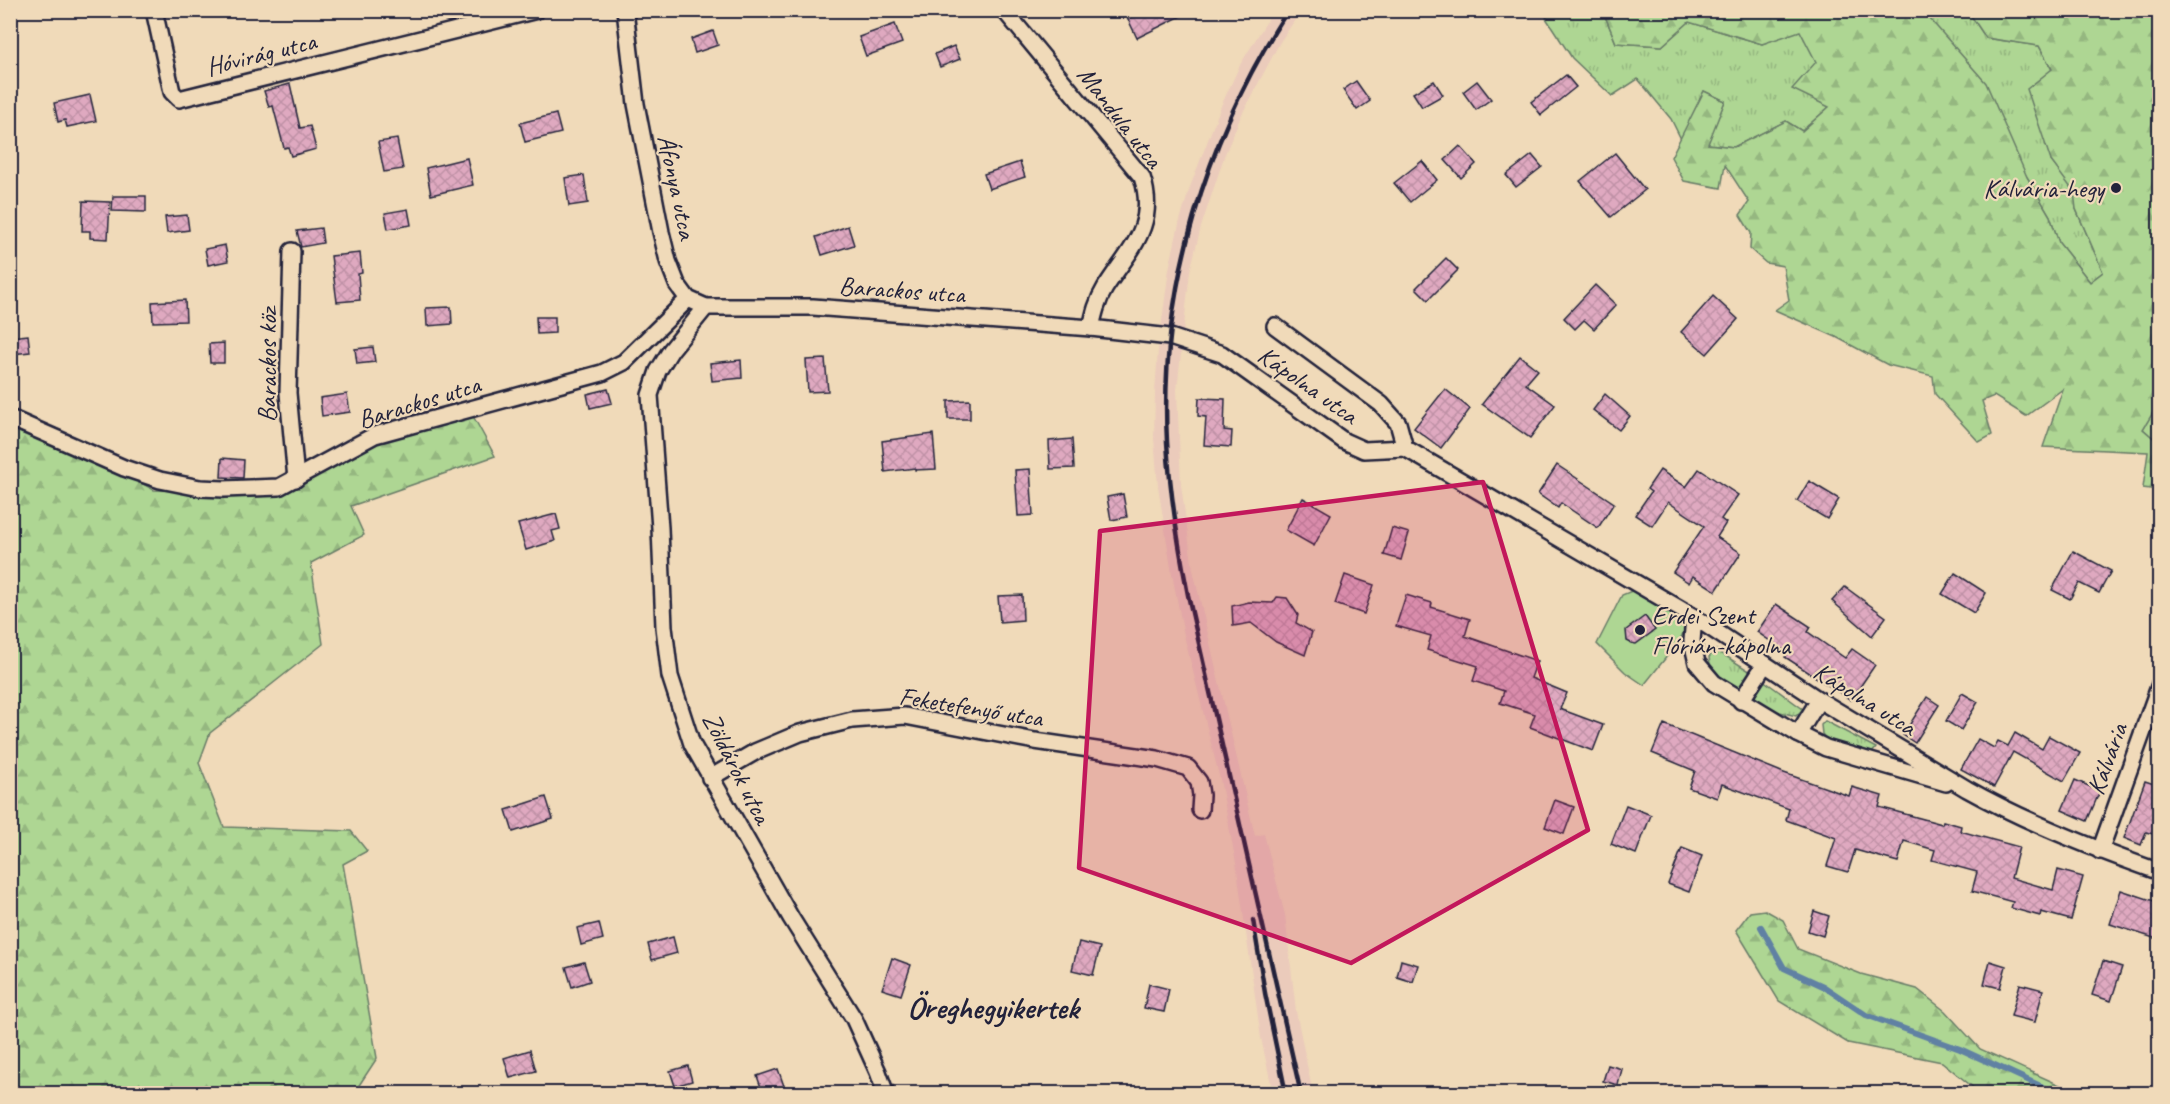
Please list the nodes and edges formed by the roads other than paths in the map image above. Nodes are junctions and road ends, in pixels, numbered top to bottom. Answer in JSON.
{"nodes":[{"id":1,"x":154,"y":10,"type":"edge"},
{"id":2,"x":537,"y":10,"type":"edge"},
{"id":3,"x":625,"y":10,"type":"edge"},
{"id":4,"x":1004,"y":10,"type":"edge"},
{"id":5,"x":292,"y":251,"type":"dead end"},
{"id":6,"x":688,"y":299,"type":"junction"},
{"id":7,"x":706,"y":307,"type":"junction"},
{"id":8,"x":1275,"y":326,"type":"dead end"},
{"id":9,"x":1091,"y":328,"type":"junction"},
{"id":10,"x":10,"y":418,"type":"edge"},
{"id":11,"x":1405,"y":448,"type":"junction"},
{"id":12,"x":296,"y":479,"type":"junction"},
{"id":13,"x":1694,"y":617,"type":"junction"},
{"id":14,"x":1765,"y":664,"type":"junction"},
{"id":15,"x":2160,"y":684,"type":"edge"},
{"id":16,"x":1741,"y":700,"type":"junction"},
{"id":17,"x":1819,"y":700,"type":"junction"},
{"id":18,"x":1798,"y":734,"type":"junction"},
{"id":19,"x":710,"y":778,"type":"junction"},
{"id":20,"x":1966,"y":789,"type":"junction"},
{"id":21,"x":1200,"y":810,"type":"dead end"},
{"id":22,"x":2100,"y":851,"type":"junction"},
{"id":23,"x":2160,"y":872,"type":"edge"},
{"id":24,"x":886,"y":1094,"type":"edge"}],
"edges":[{"from":1,"to":2,"type":"street","name":"Hóvirág utca"},
{"from":3,"to":6,"type":"street","name":"Áfonya utca"},
{"from":4,"to":9,"type":"street","name":"Mandula utca"},
{"from":5,"to":12,"type":"street","name":"Barackos köz"},
{"from":6,"to":7,"type":"street"},
{"from":6,"to":12,"type":"street","name":"Barackos utca"},
{"from":7,"to":9,"type":"street","name":"Barackos utca"},
{"from":7,"to":19,"type":"street","name":"Zöldárok utca"},
{"from":8,"to":11,"type":"street","name":"Kápolna utca"},
{"from":9,"to":11,"type":"street","name":"Kápolna utca"},
{"from":10,"to":12,"type":"street","name":"Barackos utca"},
{"from":11,"to":13,"type":"street","name":"Kápolna utca"},
{"from":13,"to":14,"type":"street","name":"Kápolna utca"},
{"from":13,"to":16,"type":"street"},
{"from":14,"to":16,"type":"street"},
{"from":14,"to":17,"type":"street","name":"Kápolna utca"},
{"from":15,"to":22,"type":"street","name":"Kálvária"},
{"from":16,"to":18,"type":"street"},
{"from":17,"to":18,"type":"street"},
{"from":17,"to":20,"type":"street","name":"Kápolna utca"},
{"from":18,"to":20,"type":"street"},
{"from":19,"to":21,"type":"street","name":"Feketefenyő utca"},
{"from":19,"to":24,"type":"street","name":"Zöldárok utca"},
{"from":20,"to":22,"type":"street","name":"Kápolna utca"},
{"from":22,"to":23,"type":"street","name":"Kápolna utca"}]}
